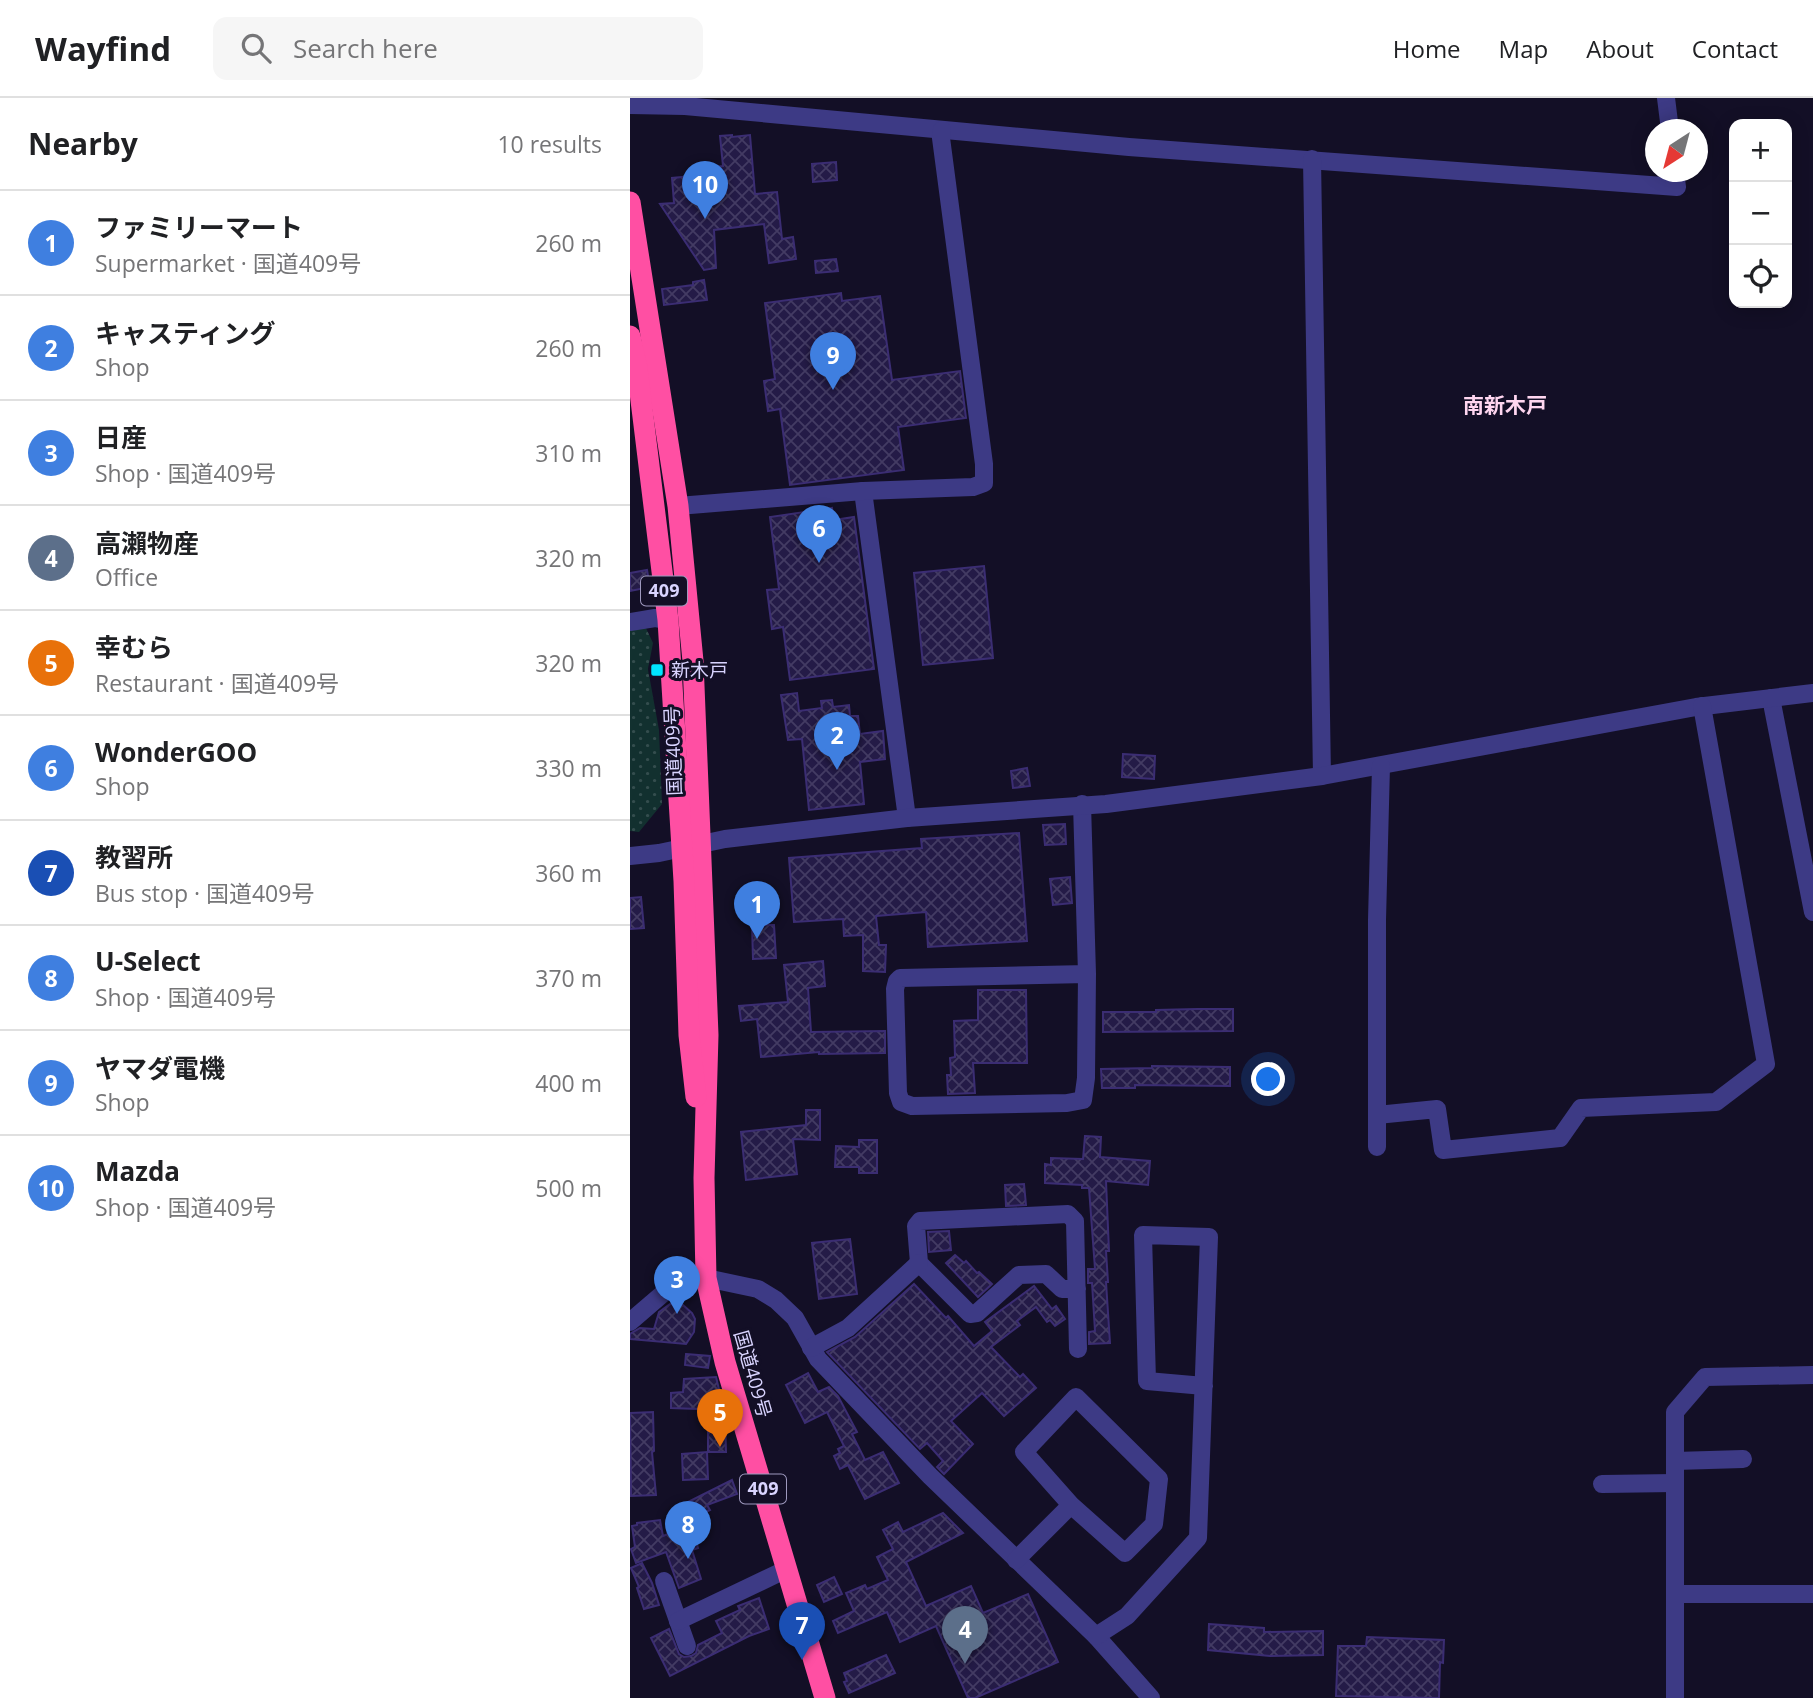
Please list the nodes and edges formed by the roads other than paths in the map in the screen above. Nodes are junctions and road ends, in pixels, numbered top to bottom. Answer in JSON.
{"nodes":[{"id":1,"x":1666,"y":98,"type":"edge"},
{"id":2,"x":630,"y":105,"type":"edge"},
{"id":3,"x":1669,"y":119,"type":"edge"},
{"id":4,"x":948,"y":130,"type":"junction"},
{"id":5,"x":1312,"y":159,"type":"junction"},
{"id":6,"x":1676,"y":182,"type":"edge"},
{"id":7,"x":630,"y":202,"type":"edge"},
{"id":8,"x":637,"y":335,"type":"edge"},
{"id":9,"x":863,"y":491,"type":"junction"},
{"id":10,"x":678,"y":506,"type":"junction"},
{"id":11,"x":668,"y":620,"type":"junction"},
{"id":12,"x":630,"y":622,"type":"edge"},
{"id":13,"x":1813,"y":693,"type":"edge"},
{"id":14,"x":1771,"y":698,"type":"junction"},
{"id":15,"x":1702,"y":706,"type":"junction"},
{"id":16,"x":1381,"y":766,"type":"junction"},
{"id":17,"x":1322,"y":776,"type":"junction"},
{"id":18,"x":1082,"y":804,"type":"junction"},
{"id":19,"x":907,"y":818,"type":"junction"},
{"id":20,"x":691,"y":845,"type":"junction"},
{"id":21,"x":630,"y":856,"type":"edge"},
{"id":22,"x":1813,"y":912,"type":"edge"},
{"id":23,"x":1087,"y":974,"type":"junction"},
{"id":24,"x":1377,"y":1115,"type":"junction"},
{"id":25,"x":1377,"y":1147,"type":"dead end"},
{"id":26,"x":919,"y":1263,"type":"junction"},
{"id":27,"x":706,"y":1278,"type":"junction"},
{"id":28,"x":1077,"y":1289,"type":"junction"},
{"id":29,"x":630,"y":1322,"type":"edge"},
{"id":30,"x":811,"y":1348,"type":"junction"},
{"id":31,"x":1078,"y":1349,"type":"dead end"},
{"id":32,"x":1813,"y":1375,"type":"edge"},
{"id":33,"x":1204,"y":1386,"type":"junction"},
{"id":34,"x":1743,"y":1459,"type":"dead end"},
{"id":35,"x":1675,"y":1461,"type":"junction"},
{"id":36,"x":1675,"y":1483,"type":"junction"},
{"id":37,"x":1602,"y":1484,"type":"dead end"},
{"id":38,"x":1071,"y":1505,"type":"junction"},
{"id":39,"x":1016,"y":1560,"type":"junction"},
{"id":40,"x":787,"y":1569,"type":"junction"},
{"id":41,"x":664,"y":1581,"type":"dead end"},
{"id":42,"x":1675,"y":1594,"type":"junction"},
{"id":43,"x":1813,"y":1594,"type":"edge"},
{"id":44,"x":678,"y":1621,"type":"junction"},
{"id":45,"x":1096,"y":1636,"type":"junction"},
{"id":46,"x":687,"y":1646,"type":"dead end"},
{"id":47,"x":825,"y":1698,"type":"edge"},
{"id":48,"x":1151,"y":1698,"type":"edge"},
{"id":49,"x":1675,"y":1698,"type":"edge"}],
"edges":[{"from":1,"to":3,"type":"street"},
{"from":2,"to":4,"type":"street"},
{"from":4,"to":5,"type":"street"},
{"from":4,"to":9,"type":"street"},
{"from":5,"to":6,"type":"street"},
{"from":5,"to":17,"type":"street"},
{"from":7,"to":8,"type":"highway","name":"国道409号","number":"409"},
{"from":8,"to":10,"type":"highway","name":"国道409号","number":"409"},
{"from":8,"to":11,"type":"highway","name":"国道409号","number":"409"},
{"from":9,"to":10,"type":"street"},
{"from":9,"to":19,"type":"street"},
{"from":10,"to":20,"type":"highway","name":"国道409号","number":"409"},
{"from":11,"to":12,"type":"street"},
{"from":11,"to":20,"type":"highway","name":"国道409号","number":"409"},
{"from":13,"to":14,"type":"street"},
{"from":14,"to":15,"type":"street"},
{"from":14,"to":22,"type":"street"},
{"from":15,"to":16,"type":"street"},
{"from":15,"to":24,"type":"street"},
{"from":16,"to":17,"type":"street"},
{"from":16,"to":24,"type":"street"},
{"from":17,"to":18,"type":"street"},
{"from":18,"to":19,"type":"street"},
{"from":18,"to":23,"type":"street"},
{"from":19,"to":20,"type":"street"},
{"from":20,"to":21,"type":"street"},
{"from":20,"to":27,"type":"highway","name":"国道409号","number":"409"},
{"from":23,"to":23,"type":"street"},
{"from":24,"to":25,"type":"street"},
{"from":26,"to":28,"type":"street"},
{"from":26,"to":28,"type":"street"},
{"from":26,"to":30,"type":"street"},
{"from":27,"to":29,"type":"street"},
{"from":27,"to":30,"type":"street"},
{"from":27,"to":40,"type":"highway","name":"国道409号","number":"409"},
{"from":28,"to":31,"type":"street"},
{"from":30,"to":39,"type":"street"},
{"from":32,"to":35,"type":"street"},
{"from":33,"to":33,"type":"street"},
{"from":33,"to":45,"type":"street"},
{"from":34,"to":35,"type":"street"},
{"from":35,"to":36,"type":"street"},
{"from":36,"to":37,"type":"street"},
{"from":36,"to":42,"type":"street"},
{"from":38,"to":38,"type":"street"},
{"from":38,"to":39,"type":"street"},
{"from":39,"to":45,"type":"street"},
{"from":40,"to":44,"type":"street"},
{"from":40,"to":47,"type":"highway","name":"国道409号","number":"409"},
{"from":41,"to":44,"type":"street"},
{"from":42,"to":43,"type":"street"},
{"from":42,"to":49,"type":"street"},
{"from":44,"to":46,"type":"street"},
{"from":45,"to":48,"type":"street"}]}
